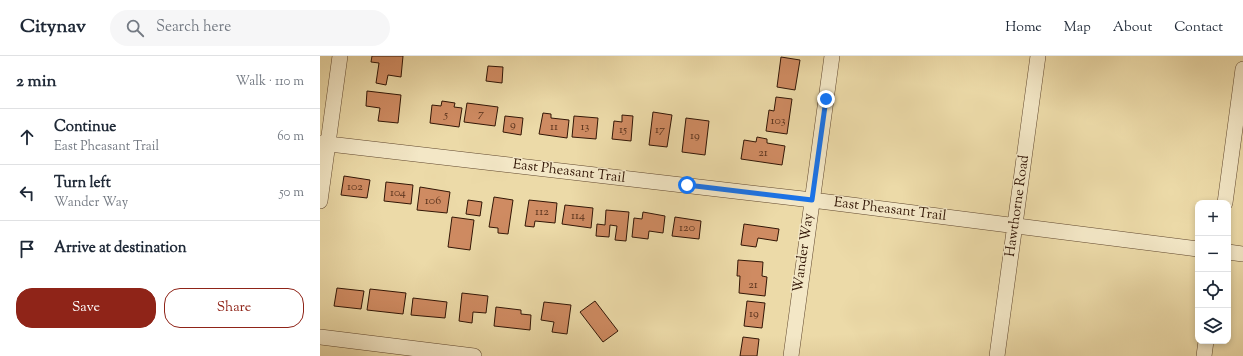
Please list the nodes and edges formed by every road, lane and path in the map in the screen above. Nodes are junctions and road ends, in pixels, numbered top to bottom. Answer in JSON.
{"nodes":[{"id":1,"x":340,"y":56,"type":"edge"},
{"id":2,"x":832,"y":56,"type":"edge"},
{"id":3,"x":1038,"y":56,"type":"edge"},
{"id":4,"x":1243,"y":68,"type":"edge"},
{"id":5,"x":324,"y":144,"type":"edge"},
{"id":6,"x":812,"y":200,"type":"junction"},
{"id":7,"x":1225,"y":200,"type":"edge"},
{"id":8,"x":320,"y":201,"type":"edge"},
{"id":9,"x":1015,"y":226,"type":"junction"},
{"id":10,"x":1195,"y":249,"type":"edge"},
{"id":11,"x":1231,"y":252,"type":"edge"},
{"id":12,"x":1243,"y":254,"type":"edge"},
{"id":13,"x":320,"y":337,"type":"edge"},
{"id":14,"x":1206,"y":344,"type":"edge"},
{"id":15,"x":474,"y":356,"type":"edge"},
{"id":16,"x":791,"y":356,"type":"edge"},
{"id":17,"x":997,"y":356,"type":"edge"},
{"id":18,"x":1204,"y":356,"type":"edge"}],
"edges":[{"from":1,"to":5,"type":"street"},
{"from":2,"to":6,"type":"street","name":"Wander Way"},
{"from":3,"to":9,"type":"street","name":"Hawthorne Road"},
{"from":4,"to":7,"type":"street"},
{"from":5,"to":6,"type":"street","name":"East Pheasant Trail"},
{"from":5,"to":8,"type":"street"},
{"from":6,"to":9,"type":"street","name":"East Pheasant Trail"},
{"from":6,"to":16,"type":"street","name":"Wander Way"},
{"from":9,"to":10,"type":"street","name":"East Pheasant Trail"},
{"from":9,"to":17,"type":"street","name":"Hawthorne Road"},
{"from":11,"to":12,"type":"street"},
{"from":13,"to":15,"type":"street"},
{"from":14,"to":18,"type":"street"}]}
